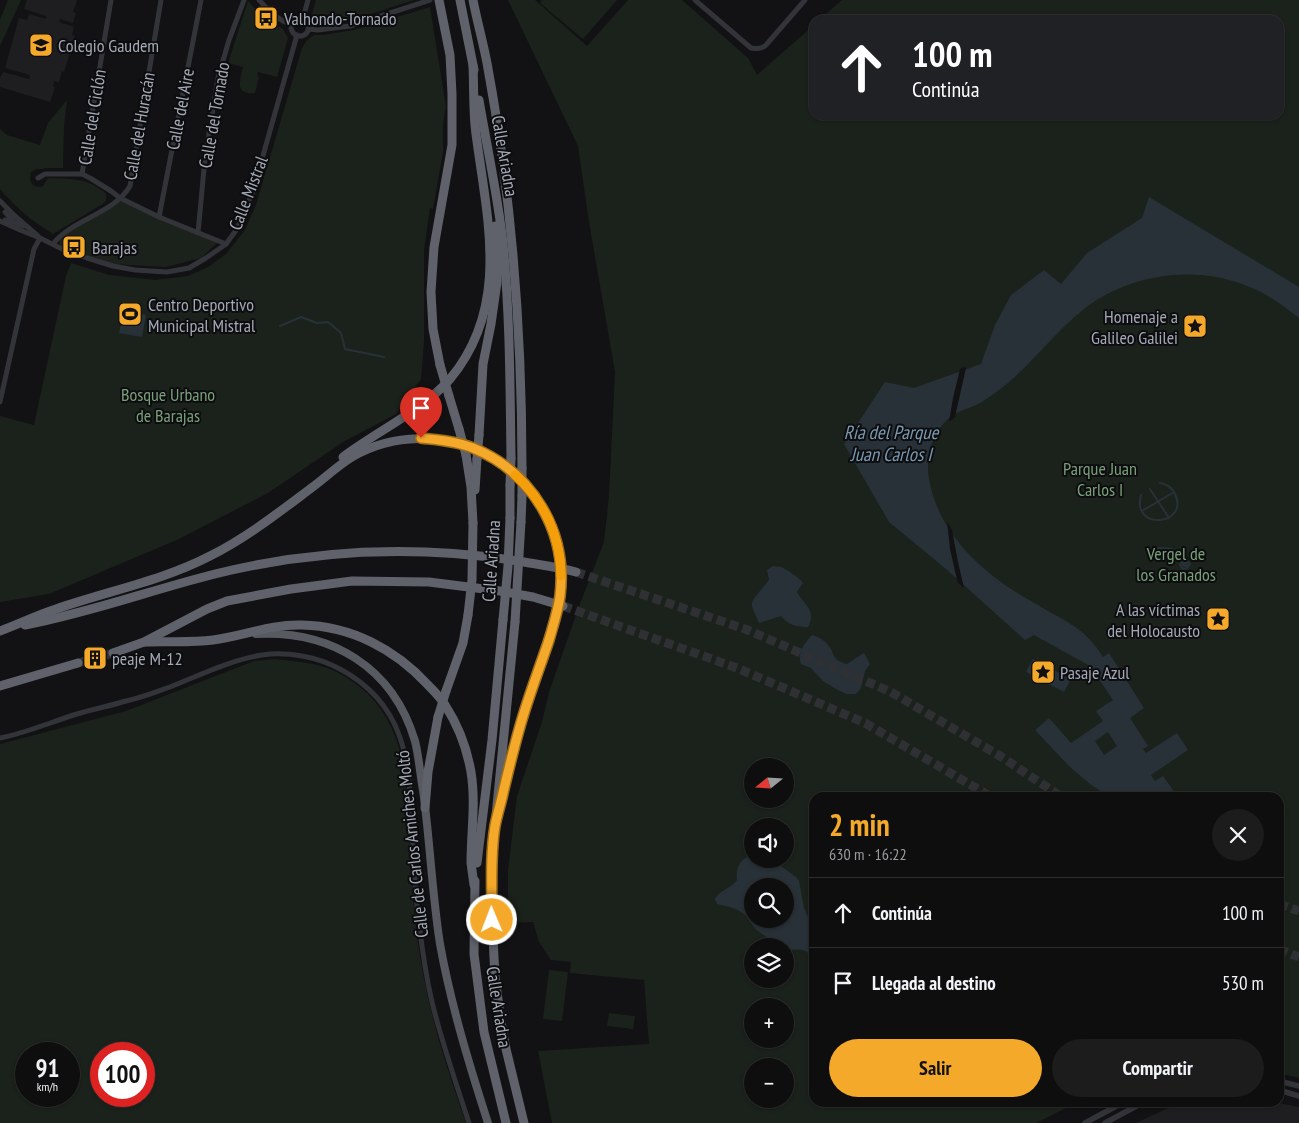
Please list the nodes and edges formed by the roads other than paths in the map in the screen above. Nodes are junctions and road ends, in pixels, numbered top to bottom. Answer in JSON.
{"nodes":[{"id":1,"x":111,"y":0,"type":"edge"},
{"id":2,"x":162,"y":0,"type":"edge"},
{"id":3,"x":201,"y":0,"type":"edge"},
{"id":4,"x":244,"y":0,"type":"edge"},
{"id":5,"x":258,"y":0,"type":"edge"},
{"id":6,"x":308,"y":0,"type":"edge"},
{"id":7,"x":430,"y":0,"type":"edge"},
{"id":8,"x":439,"y":0,"type":"edge"},
{"id":9,"x":460,"y":0,"type":"edge"},
{"id":10,"x":473,"y":0,"type":"edge"},
{"id":11,"x":695,"y":0,"type":"edge"},
{"id":12,"x":805,"y":0,"type":"edge"},
{"id":13,"x":303,"y":18,"type":"junction"},
{"id":14,"x":291,"y":24,"type":"junction"},
{"id":15,"x":308,"y":29,"type":"junction"},
{"id":16,"x":298,"y":35,"type":"junction"},
{"id":17,"x":473,"y":66,"type":"junction"},
{"id":18,"x":489,"y":160,"type":"junction"},
{"id":19,"x":82,"y":174,"type":"junction"},
{"id":20,"x":38,"y":178,"type":"dead end"},
{"id":21,"x":120,"y":198,"type":"junction"},
{"id":22,"x":2,"y":203,"type":"edge"},
{"id":23,"x":5,"y":212,"type":"junction"},
{"id":24,"x":159,"y":217,"type":"junction"},
{"id":25,"x":0,"y":219,"type":"edge"},
{"id":26,"x":14,"y":222,"type":"junction"},
{"id":27,"x":29,"y":228,"type":"junction"},
{"id":28,"x":20,"y":230,"type":"junction"},
{"id":29,"x":198,"y":233,"type":"junction"},
{"id":30,"x":40,"y":238,"type":"junction"},
{"id":31,"x":53,"y":244,"type":"junction"},
{"id":32,"x":226,"y":244,"type":"junction"},
{"id":33,"x":0,"y":402,"type":"edge"},
{"id":34,"x":284,"y":508,"type":"junction"},
{"id":35,"x":473,"y":523,"type":"junction"},
{"id":36,"x":576,"y":572,"type":"tunnel mouth"},
{"id":37,"x":563,"y":606,"type":"tunnel mouth"},
{"id":38,"x":1,"y":630,"type":"edge"},
{"id":39,"x":242,"y":634,"type":"junction"},
{"id":40,"x":144,"y":642,"type":"junction"},
{"id":41,"x":113,"y":653,"type":"tunnel mouth"},
{"id":42,"x":78,"y":662,"type":"tunnel mouth"},
{"id":43,"x":0,"y":686,"type":"edge"},
{"id":44,"x":0,"y":738,"type":"edge"},
{"id":45,"x":425,"y":808,"type":"junction"},
{"id":46,"x":495,"y":826,"type":"junction"},
{"id":47,"x":474,"y":885,"type":"junction"},
{"id":48,"x":1284,"y":1082,"type":"edge"},
{"id":49,"x":1299,"y":1086,"type":"edge"},
{"id":50,"x":1284,"y":1092,"type":"edge"},
{"id":51,"x":1299,"y":1096,"type":"edge"},
{"id":52,"x":1115,"y":1107,"type":"edge"},
{"id":53,"x":1135,"y":1107,"type":"edge"},
{"id":54,"x":469,"y":1123,"type":"edge"},
{"id":55,"x":487,"y":1123,"type":"edge"},
{"id":56,"x":506,"y":1123,"type":"edge"},
{"id":57,"x":524,"y":1123,"type":"edge"},
{"id":58,"x":1085,"y":1123,"type":"edge"},
{"id":59,"x":1105,"y":1123,"type":"edge"}],
"edges":[{"from":1,"to":19,"type":"street","name":"Calle del Ciclón"},
{"from":2,"to":21,"type":"street","name":"Calle del Huracán"},
{"from":3,"to":24,"type":"street","name":"Calle del Aire"},
{"from":4,"to":29,"type":"street","name":"Calle del Tornado"},
{"from":5,"to":14,"type":"street"},
{"from":6,"to":13,"type":"street"},
{"from":7,"to":15,"type":"street"},
{"from":8,"to":35,"type":"highway","bridge":true},
{"from":9,"to":17,"type":"highway","name":"Calle Ariadna"},
{"from":10,"to":46,"type":"highway","name":"Calle Ariadna","bridge":true},
{"from":11,"to":12,"type":"street"},
{"from":13,"to":14,"type":"street"},
{"from":13,"to":15,"type":"street"},
{"from":14,"to":16,"type":"street"},
{"from":15,"to":16,"type":"street"},
{"from":16,"to":32,"type":"street","name":"Calle Mistral"},
{"from":17,"to":18,"type":"highway","name":"Calle Ariadna"},
{"from":17,"to":34,"type":"highway"},
{"from":18,"to":35,"type":"highway","bridge":true},
{"from":18,"to":47,"type":"highway","name":"Calle Ariadna","bridge":true},
{"from":19,"to":20,"type":"street"},
{"from":19,"to":21,"type":"street"},
{"from":21,"to":24,"type":"street"},
{"from":21,"to":31,"type":"street","name":"Calle del Huracán"},
{"from":22,"to":23,"type":"street"},
{"from":22,"to":27,"type":"street"},
{"from":23,"to":25,"type":"street"},
{"from":23,"to":26,"type":"street"},
{"from":24,"to":29,"type":"street"},
{"from":25,"to":26,"type":"street"},
{"from":25,"to":28,"type":"street"},
{"from":26,"to":27,"type":"street"},
{"from":26,"to":28,"type":"street"},
{"from":27,"to":30,"type":"street"},
{"from":28,"to":30,"type":"street"},
{"from":29,"to":32,"type":"street"},
{"from":30,"to":31,"type":"street","name":"Calle Mistral"},
{"from":30,"to":33,"type":"street"},
{"from":31,"to":32,"type":"street","name":"Calle Mistral"},
{"from":34,"to":38,"type":"highway"},
{"from":34,"to":46,"type":"highway","bridge":true},
{"from":35,"to":45,"type":"highway","bridge":true},
{"from":36,"to":38,"type":"highway"},
{"from":37,"to":40,"type":"highway"},
{"from":39,"to":40,"type":"highway"},
{"from":39,"to":45,"type":"highway"},
{"from":39,"to":47,"type":"highway"},
{"from":40,"to":41,"type":"highway"},
{"from":42,"to":43,"type":"highway"},
{"from":44,"to":54,"type":"street","name":"Calle de Carlos Arniches Moltó"},
{"from":45,"to":55,"type":"highway"},
{"from":46,"to":57,"type":"highway","name":"Calle Ariadna"},
{"from":47,"to":56,"type":"highway","name":"Calle Ariadna"},
{"from":48,"to":49,"type":"street"},
{"from":50,"to":51,"type":"street"},
{"from":52,"to":58,"type":"street"},
{"from":53,"to":59,"type":"street"}]}
